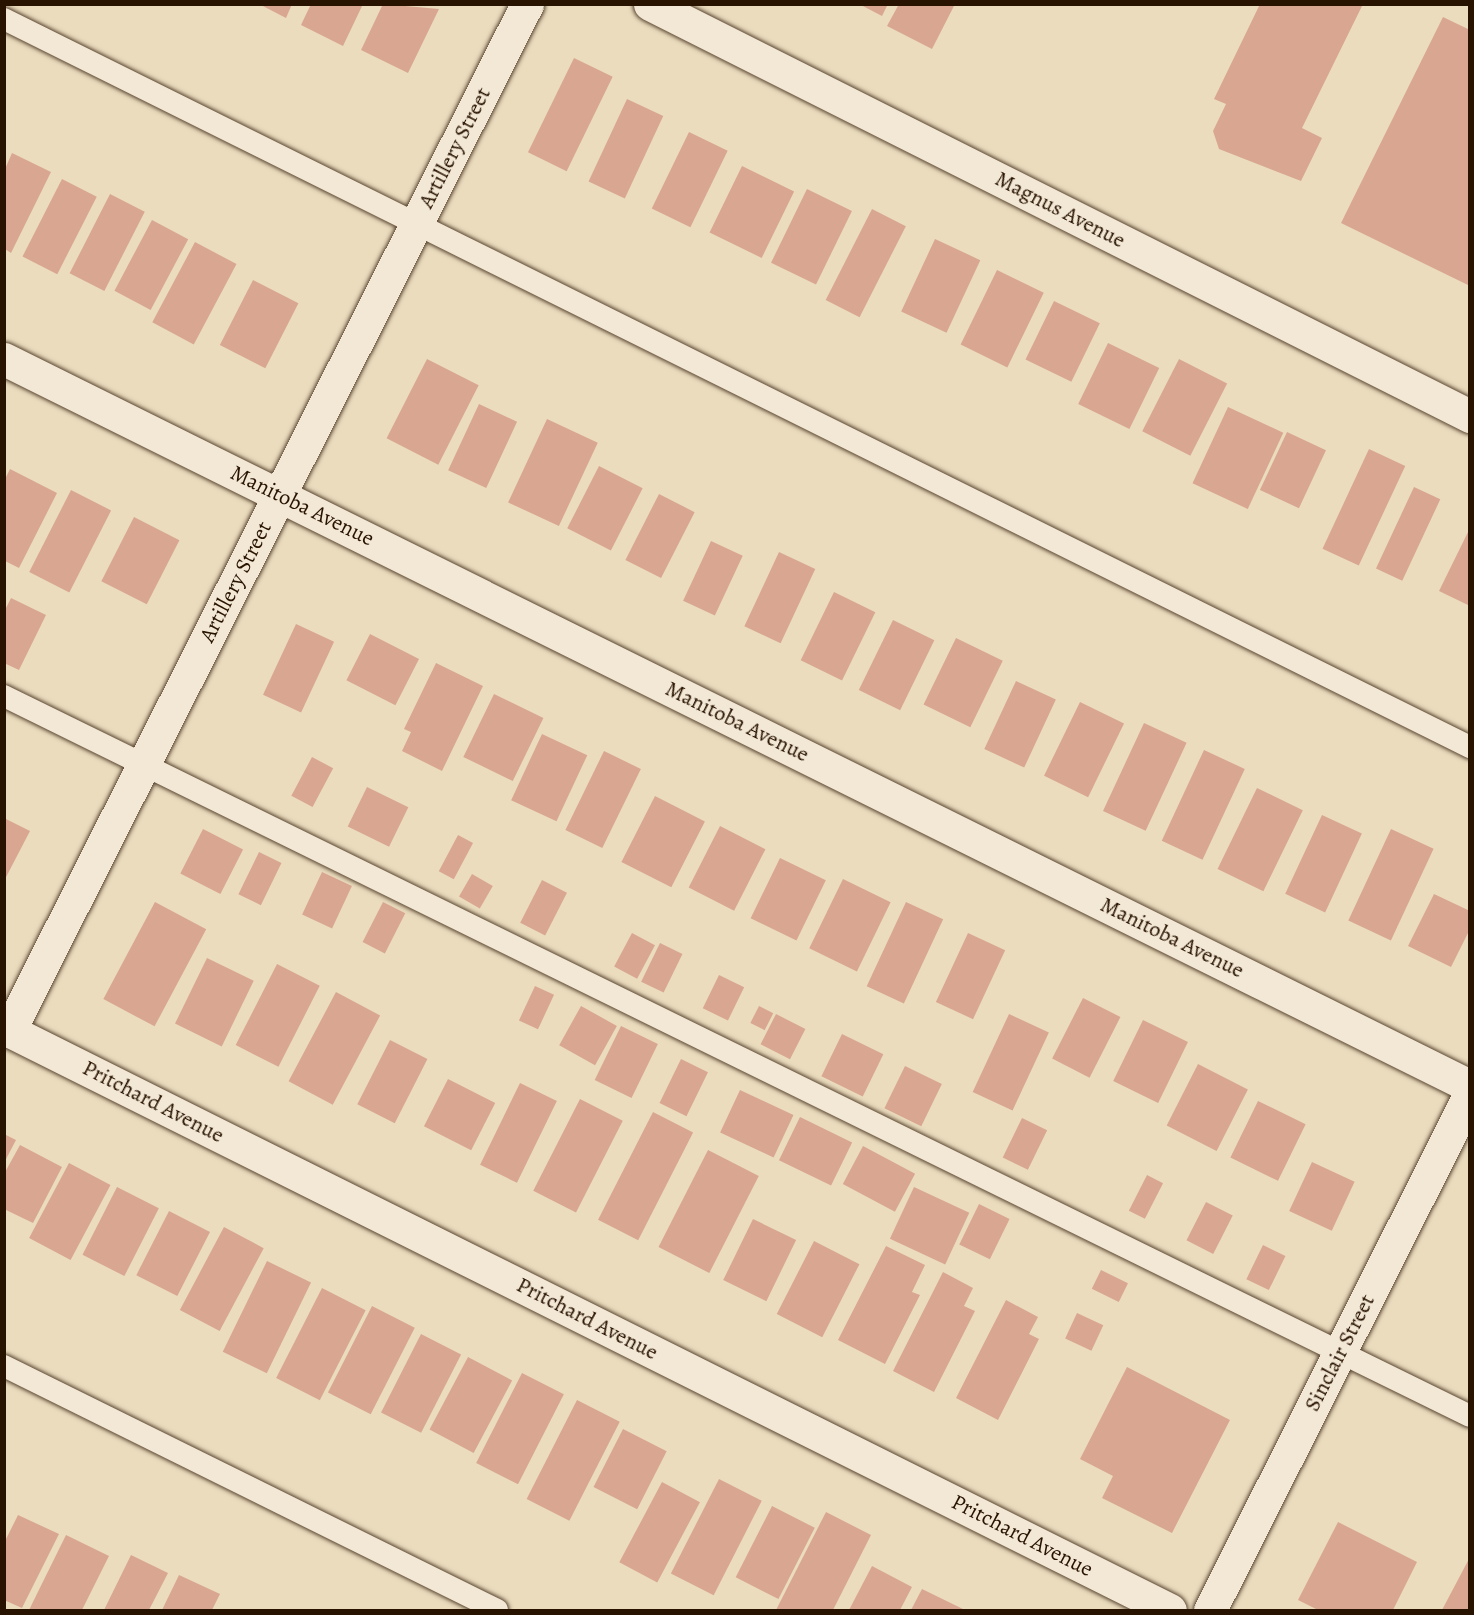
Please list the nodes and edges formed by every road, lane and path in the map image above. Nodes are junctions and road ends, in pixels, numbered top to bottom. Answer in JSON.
{"nodes":[{"id":1,"x":527,"y":4,"type":"edge"},
{"id":2,"x":650,"y":4,"type":"edge"},
{"id":3,"x":4,"y":19,"type":"edge"},
{"id":4,"x":417,"y":222,"type":"junction"},
{"id":5,"x":4,"y":359,"type":"edge"},
{"id":6,"x":1470,"y":416,"type":"edge"},
{"id":7,"x":279,"y":496,"type":"junction"},
{"id":8,"x":4,"y":696,"type":"edge"},
{"id":9,"x":1470,"y":747,"type":"edge"},
{"id":10,"x":143,"y":765,"type":"junction"},
{"id":11,"x":7,"y":1030,"type":"edge"},
{"id":12,"x":1470,"y":1086,"type":"edge"},
{"id":13,"x":1470,"y":1095,"type":"edge"},
{"id":14,"x":1340,"y":1352,"type":"junction"},
{"id":15,"x":4,"y":1366,"type":"edge"},
{"id":16,"x":1470,"y":1416,"type":"edge"},
{"id":17,"x":497,"y":1611,"type":"edge"},
{"id":18,"x":1170,"y":1611,"type":"edge"},
{"id":19,"x":1210,"y":1611,"type":"edge"}],
"edges":[{"from":1,"to":4,"type":"street","name":"Artillery Street"},
{"from":2,"to":6,"type":"street","name":"Magnus Avenue"},
{"from":3,"to":4,"type":"lane"},
{"from":4,"to":7,"type":"street","name":"Artillery Street"},
{"from":4,"to":9,"type":"lane"},
{"from":5,"to":7,"type":"street","name":"Manitoba Avenue"},
{"from":7,"to":10,"type":"street","name":"Artillery Street"},
{"from":7,"to":12,"type":"street","name":"Manitoba Avenue"},
{"from":8,"to":10,"type":"lane"},
{"from":10,"to":11,"type":"street","name":"Artillery Street"},
{"from":10,"to":14,"type":"lane"},
{"from":11,"to":18,"type":"street","name":"Pritchard Avenue"},
{"from":13,"to":14,"type":"street","name":"Sinclair Street"},
{"from":14,"to":16,"type":"lane"},
{"from":14,"to":19,"type":"street","name":"Sinclair Street"},
{"from":15,"to":17,"type":"lane"}]}
